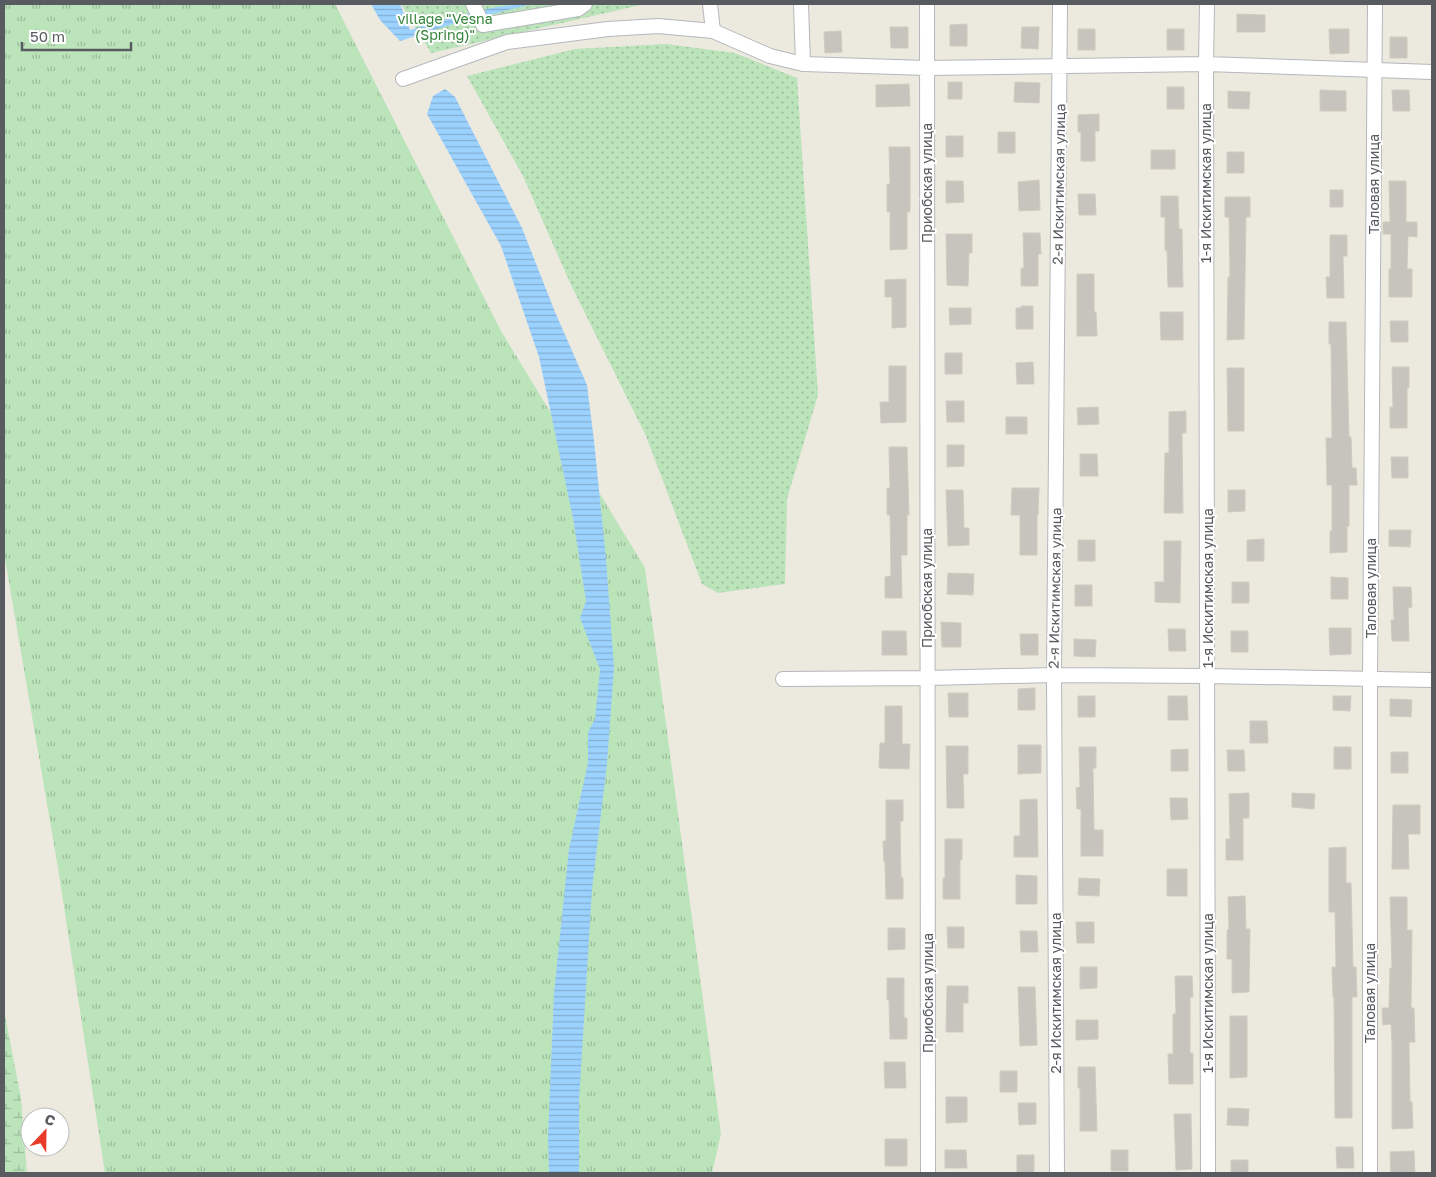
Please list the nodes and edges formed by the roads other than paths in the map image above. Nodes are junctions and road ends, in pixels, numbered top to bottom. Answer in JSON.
{"nodes":[{"id":1,"x":710,"y":4,"type":"edge"},
{"id":2,"x":801,"y":4,"type":"edge"},
{"id":3,"x":927,"y":4,"type":"edge"},
{"id":4,"x":1060,"y":4,"type":"edge"},
{"id":5,"x":1207,"y":4,"type":"edge"},
{"id":6,"x":1375,"y":4,"type":"edge"},
{"id":7,"x":580,"y":6,"type":"edge"},
{"id":8,"x":476,"y":11,"type":"edge"},
{"id":9,"x":713,"y":31,"type":"junction"},
{"id":10,"x":585,"y":32,"type":"junction"},
{"id":11,"x":803,"y":64,"type":"junction"},
{"id":12,"x":1206,"y":64,"type":"junction"},
{"id":13,"x":1060,"y":67,"type":"junction"},
{"id":14,"x":927,"y":68,"type":"junction"},
{"id":15,"x":1375,"y":71,"type":"junction"},
{"id":16,"x":1432,"y":72,"type":"edge"},
{"id":17,"x":403,"y":78,"type":"dead end"},
{"id":18,"x":1054,"y":675,"type":"junction"},
{"id":19,"x":1208,"y":676,"type":"junction"},
{"id":20,"x":928,"y":678,"type":"junction"},
{"id":21,"x":783,"y":679,"type":"dead end"},
{"id":22,"x":1370,"y":680,"type":"junction"},
{"id":23,"x":1432,"y":680,"type":"edge"},
{"id":24,"x":928,"y":1173,"type":"edge"},
{"id":25,"x":1058,"y":1173,"type":"edge"},
{"id":26,"x":1208,"y":1173,"type":"edge"},
{"id":27,"x":1370,"y":1173,"type":"edge"}],
"edges":[{"from":1,"to":9,"type":"street"},
{"from":2,"to":11,"type":"street"},
{"from":3,"to":14,"type":"street","name":"Приобская улица"},
{"from":4,"to":13,"type":"street","name":"2-я Искитимская улица"},
{"from":5,"to":12,"type":"street","name":"1-я Искитимская улица"},
{"from":6,"to":15,"type":"street","name":"Таловая улица"},
{"from":7,"to":8,"type":"street"},
{"from":7,"to":10,"type":"street"},
{"from":9,"to":10,"type":"street"},
{"from":9,"to":11,"type":"street"},
{"from":10,"to":17,"type":"street"},
{"from":11,"to":14,"type":"street"},
{"from":12,"to":13,"type":"street"},
{"from":12,"to":15,"type":"street"},
{"from":12,"to":19,"type":"street","name":"1-я Искитимская улица"},
{"from":13,"to":14,"type":"street"},
{"from":13,"to":18,"type":"street","name":"2-я Искитимская улица"},
{"from":14,"to":20,"type":"street","name":"Приобская улица"},
{"from":15,"to":16,"type":"street"},
{"from":15,"to":22,"type":"street","name":"Таловая улица"},
{"from":18,"to":19,"type":"street"},
{"from":18,"to":20,"type":"street"},
{"from":18,"to":25,"type":"street","name":"2-я Искитимская улица"},
{"from":19,"to":22,"type":"street"},
{"from":19,"to":26,"type":"street","name":"1-я Искитимская улица"},
{"from":20,"to":21,"type":"street"},
{"from":20,"to":24,"type":"street","name":"Приобская улица"},
{"from":22,"to":23,"type":"street"},
{"from":22,"to":27,"type":"street","name":"Таловая улица"}]}
